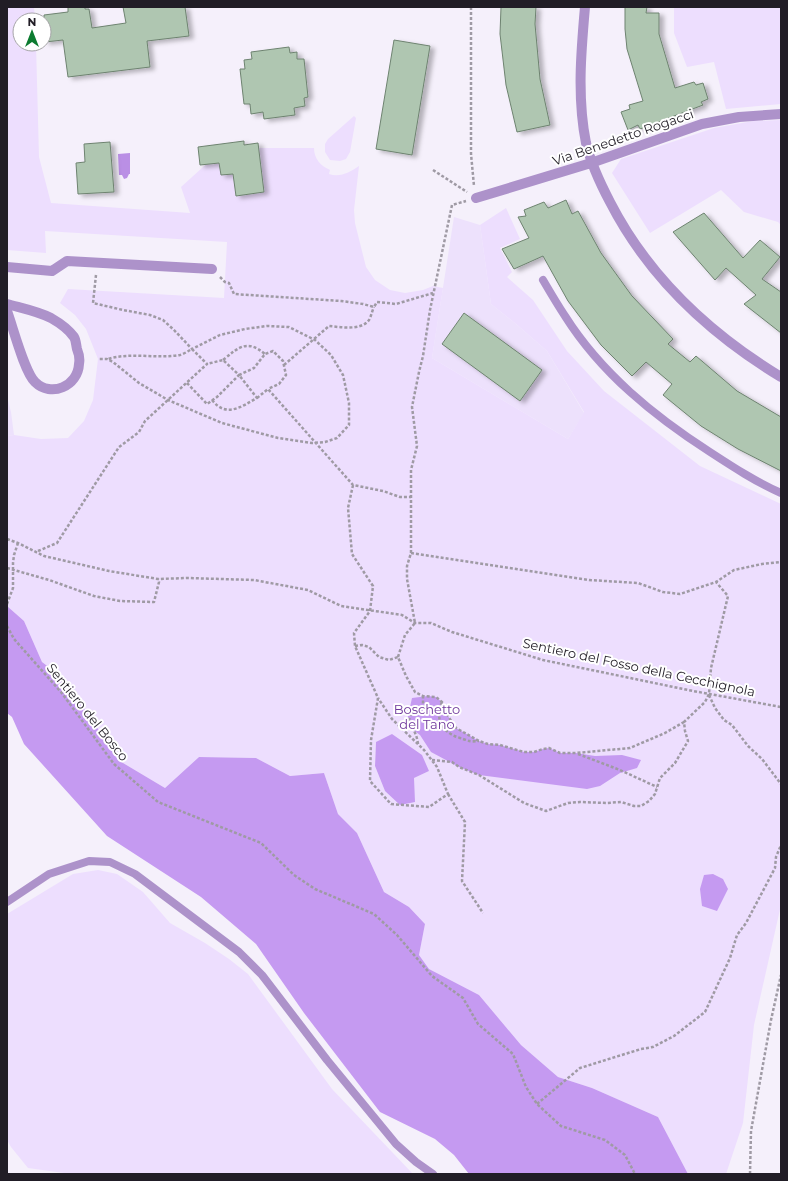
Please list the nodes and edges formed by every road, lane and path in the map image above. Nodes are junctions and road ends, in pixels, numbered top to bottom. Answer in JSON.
{"nodes":[{"id":1,"x":471,"y":7,"type":"edge"},
{"id":2,"x":585,"y":7,"type":"edge"},
{"id":3,"x":781,"y":114,"type":"edge"},
{"id":4,"x":591,"y":163,"type":"junction"},
{"id":5,"x":433,"y":170,"type":"dead end"},
{"id":6,"x":476,"y":198,"type":"junction"},
{"id":7,"x":7,"y":267,"type":"edge"},
{"id":8,"x":212,"y":269,"type":"dead end"},
{"id":9,"x":543,"y":280,"type":"dead end"},
{"id":10,"x":225,"y":282,"type":"dead end"},
{"id":11,"x":94,"y":290,"type":"dead end"},
{"id":12,"x":433,"y":293,"type":"junction"},
{"id":13,"x":7,"y":304,"type":"edge"},
{"id":14,"x":374,"y":307,"type":"junction"},
{"id":15,"x":7,"y":311,"type":"edge"},
{"id":16,"x":313,"y":339,"type":"junction"},
{"id":17,"x":192,"y":349,"type":"junction"},
{"id":18,"x":265,"y":354,"type":"junction"},
{"id":19,"x":98,"y":359,"type":"dead end"},
{"id":20,"x":108,"y":360,"type":"junction"},
{"id":21,"x":223,"y":360,"type":"junction"},
{"id":22,"x":207,"y":364,"type":"junction"},
{"id":23,"x":284,"y":365,"type":"junction"},
{"id":24,"x":239,"y":375,"type":"junction"},
{"id":25,"x":781,"y":377,"type":"edge"},
{"id":26,"x":187,"y":383,"type":"junction"},
{"id":27,"x":268,"y":389,"type":"junction"},
{"id":28,"x":257,"y":398,"type":"junction"},
{"id":29,"x":168,"y":400,"type":"junction"},
{"id":30,"x":212,"y":400,"type":"junction"},
{"id":31,"x":316,"y":443,"type":"junction"},
{"id":32,"x":353,"y":485,"type":"junction"},
{"id":33,"x":781,"y":493,"type":"edge"},
{"id":34,"x":411,"y":498,"type":"junction"},
{"id":35,"x":7,"y":539,"type":"edge"},
{"id":36,"x":18,"y":543,"type":"junction"},
{"id":37,"x":37,"y":552,"type":"junction"},
{"id":38,"x":411,"y":553,"type":"junction"},
{"id":39,"x":781,"y":562,"type":"edge"},
{"id":40,"x":7,"y":568,"type":"edge"},
{"id":41,"x":13,"y":570,"type":"junction"},
{"id":42,"x":158,"y":579,"type":"junction"},
{"id":43,"x":716,"y":582,"type":"junction"},
{"id":44,"x":7,"y":604,"type":"edge"},
{"id":45,"x":370,"y":611,"type":"junction"},
{"id":46,"x":415,"y":623,"type":"junction"},
{"id":47,"x":7,"y":626,"type":"edge"},
{"id":48,"x":356,"y":646,"type":"junction"},
{"id":49,"x":398,"y":657,"type":"junction"},
{"id":50,"x":709,"y":694,"type":"junction"},
{"id":51,"x":423,"y":696,"type":"junction"},
{"id":52,"x":378,"y":698,"type":"junction"},
{"id":53,"x":442,"y":702,"type":"junction"},
{"id":54,"x":781,"y":707,"type":"edge"},
{"id":55,"x":684,"y":722,"type":"junction"},
{"id":56,"x":479,"y":741,"type":"junction"},
{"id":57,"x":418,"y":744,"type":"junction"},
{"id":58,"x":576,"y":753,"type":"junction"},
{"id":59,"x":432,"y":760,"type":"junction"},
{"id":60,"x":781,"y":784,"type":"edge"},
{"id":61,"x":657,"y":787,"type":"junction"},
{"id":62,"x":448,"y":794,"type":"junction"},
{"id":63,"x":781,"y":845,"type":"edge"},
{"id":64,"x":7,"y":902,"type":"edge"},
{"id":65,"x":483,"y":913,"type":"dead end"},
{"id":66,"x":781,"y":975,"type":"edge"},
{"id":67,"x":537,"y":1104,"type":"junction"},
{"id":68,"x":433,"y":1174,"type":"edge"},
{"id":69,"x":636,"y":1174,"type":"edge"},
{"id":70,"x":750,"y":1174,"type":"edge"}],
"edges":[{"from":1,"to":6,"type":"path"},
{"from":2,"to":4,"type":"street"},
{"from":3,"to":4,"type":"street","name":"Via Benedetto Rogacci"},
{"from":4,"to":6,"type":"street","name":"Via Benedetto Rogacci"},
{"from":4,"to":25,"type":"street"},
{"from":5,"to":6,"type":"path"},
{"from":6,"to":12,"type":"path"},
{"from":7,"to":8,"type":"street"},
{"from":9,"to":33,"type":"lane"},
{"from":10,"to":14,"type":"path"},
{"from":11,"to":17,"type":"path"},
{"from":12,"to":14,"type":"path"},
{"from":12,"to":34,"type":"path"},
{"from":13,"to":15,"type":"street"},
{"from":14,"to":16,"type":"path"},
{"from":16,"to":17,"type":"path"},
{"from":16,"to":23,"type":"path"},
{"from":16,"to":31,"type":"path"},
{"from":17,"to":20,"type":"path"},
{"from":17,"to":22,"type":"path"},
{"from":18,"to":21,"type":"path"},
{"from":18,"to":23,"type":"path"},
{"from":18,"to":24,"type":"path"},
{"from":19,"to":20,"type":"path"},
{"from":20,"to":29,"type":"path"},
{"from":21,"to":22,"type":"path"},
{"from":21,"to":24,"type":"path"},
{"from":22,"to":26,"type":"path"},
{"from":23,"to":27,"type":"path"},
{"from":24,"to":28,"type":"path"},
{"from":24,"to":30,"type":"path"},
{"from":26,"to":29,"type":"path"},
{"from":26,"to":30,"type":"path"},
{"from":27,"to":28,"type":"path"},
{"from":27,"to":31,"type":"path"},
{"from":28,"to":30,"type":"path"},
{"from":29,"to":31,"type":"path"},
{"from":29,"to":37,"type":"path"},
{"from":31,"to":32,"type":"path"},
{"from":32,"to":34,"type":"path"},
{"from":32,"to":45,"type":"path"},
{"from":34,"to":38,"type":"path"},
{"from":35,"to":36,"type":"path","name":"Sentiero del Fosso della Cecchignola"},
{"from":36,"to":37,"type":"path","name":"Sentiero del Fosso della Cecchignola"},
{"from":36,"to":41,"type":"path"},
{"from":37,"to":42,"type":"path","name":"Sentiero del Fosso della Cecchignola"},
{"from":38,"to":43,"type":"path"},
{"from":38,"to":46,"type":"path"},
{"from":39,"to":43,"type":"path"},
{"from":40,"to":41,"type":"path"},
{"from":41,"to":42,"type":"path"},
{"from":41,"to":44,"type":"path"},
{"from":42,"to":45,"type":"path","name":"Sentiero del Fosso della Cecchignola"},
{"from":43,"to":50,"type":"path"},
{"from":45,"to":46,"type":"path","name":"Sentiero del Fosso della Cecchignola"},
{"from":45,"to":48,"type":"path"},
{"from":46,"to":49,"type":"path"},
{"from":46,"to":50,"type":"path","name":"Sentiero del Fosso della Cecchignola"},
{"from":47,"to":67,"type":"path","name":"Sentiero del Bosco"},
{"from":48,"to":49,"type":"path"},
{"from":48,"to":52,"type":"path"},
{"from":49,"to":51,"type":"path"},
{"from":50,"to":54,"type":"path","name":"Sentiero del Fosso della Cecchignola"},
{"from":50,"to":55,"type":"path"},
{"from":50,"to":60,"type":"path"},
{"from":51,"to":53,"type":"path"},
{"from":51,"to":57,"type":"path"},
{"from":52,"to":57,"type":"path"},
{"from":52,"to":62,"type":"path"},
{"from":53,"to":56,"type":"path"},
{"from":53,"to":56,"type":"path"},
{"from":55,"to":58,"type":"path"},
{"from":55,"to":61,"type":"path"},
{"from":56,"to":58,"type":"path"},
{"from":57,"to":59,"type":"path"},
{"from":58,"to":61,"type":"path"},
{"from":59,"to":61,"type":"path"},
{"from":59,"to":62,"type":"path"},
{"from":62,"to":65,"type":"path"},
{"from":63,"to":67,"type":"path"},
{"from":64,"to":68,"type":"lane"},
{"from":66,"to":70,"type":"path"},
{"from":67,"to":69,"type":"path","name":"Sentiero del Bosco"}]}
